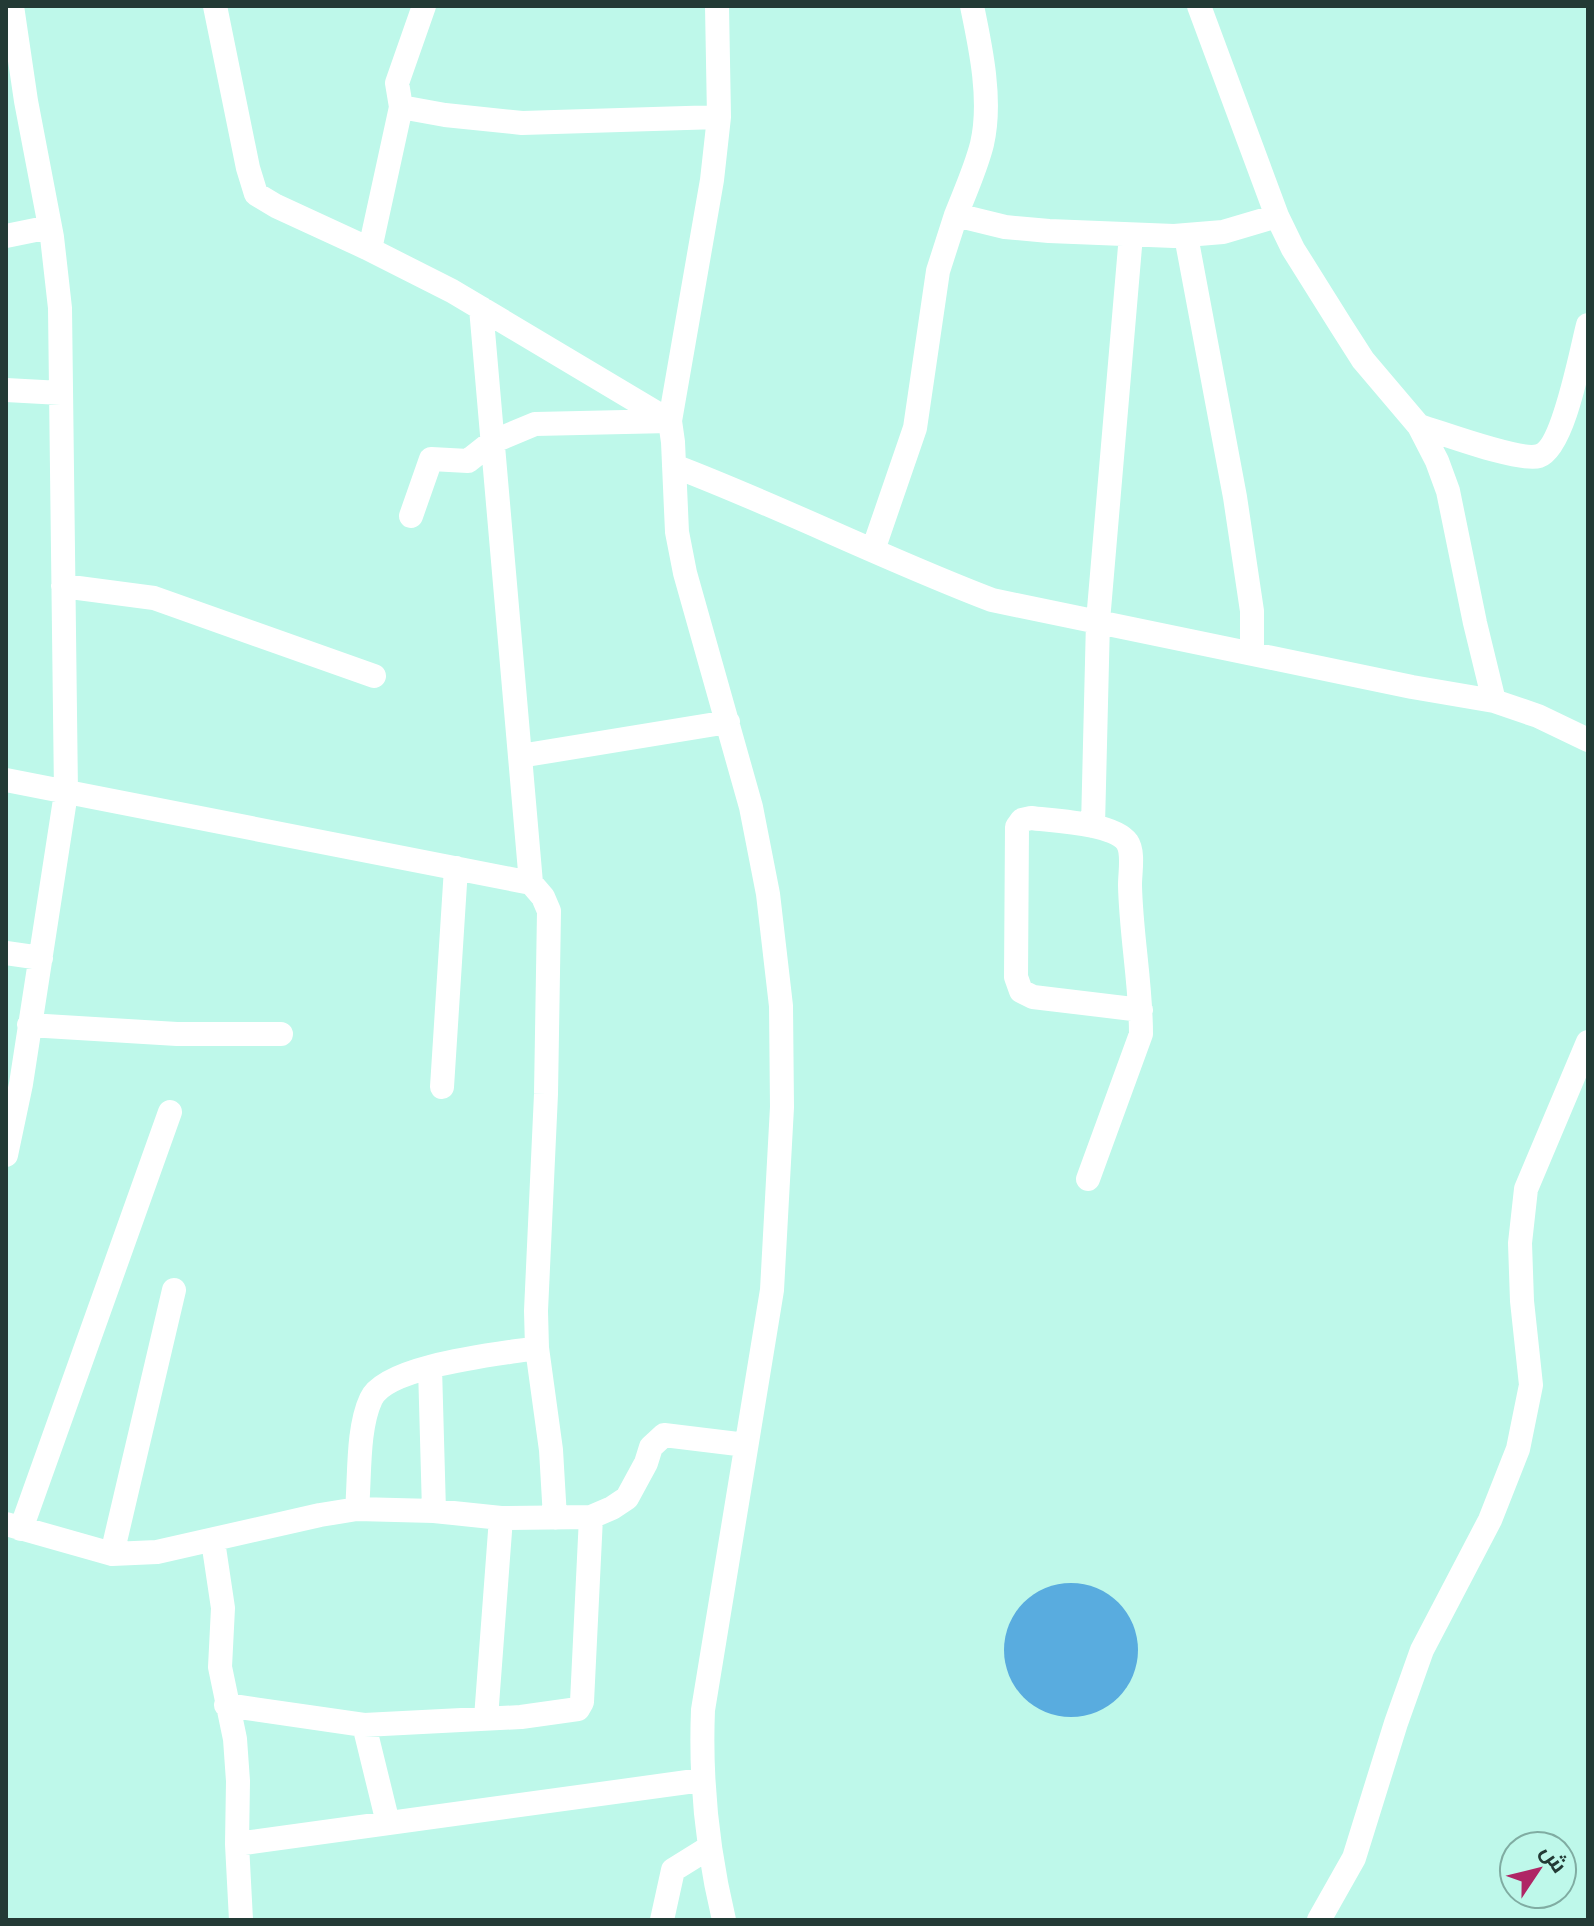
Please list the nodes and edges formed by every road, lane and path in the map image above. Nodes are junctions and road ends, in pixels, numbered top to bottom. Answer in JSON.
{"nodes":[{"id":1,"x":12,"y":6,"type":"edge"},
{"id":2,"x":215,"y":6,"type":"edge"},
{"id":3,"x":424,"y":6,"type":"edge"},
{"id":4,"x":717,"y":6,"type":"edge"},
{"id":5,"x":972,"y":6,"type":"edge"},
{"id":6,"x":1199,"y":6,"type":"edge"},
{"id":7,"x":401,"y":107,"type":"junction"},
{"id":8,"x":719,"y":117,"type":"junction"},
{"id":9,"x":956,"y":215,"type":"junction"},
{"id":10,"x":1277,"y":216,"type":"junction"},
{"id":11,"x":50,"y":227,"type":"junction"},
{"id":12,"x":1131,"y":235,"type":"junction"},
{"id":13,"x":6,"y":236,"type":"edge"},
{"id":14,"x":1186,"y":236,"type":"junction"},
{"id":15,"x":370,"y":249,"type":"junction"},
{"id":16,"x":481,"y":308,"type":"junction"},
{"id":17,"x":1588,"y":325,"type":"edge"},
{"id":18,"x":6,"y":390,"type":"edge"},
{"id":19,"x":61,"y":393,"type":"junction"},
{"id":20,"x":670,"y":421,"type":"junction"},
{"id":21,"x":1419,"y":426,"type":"junction"},
{"id":22,"x":492,"y":442,"type":"junction"},
{"id":23,"x":674,"y":466,"type":"junction"},
{"id":24,"x":411,"y":516,"type":"dead end"},
{"id":25,"x":873,"y":550,"type":"junction"},
{"id":26,"x":63,"y":586,"type":"junction"},
{"id":27,"x":1098,"y":621,"type":"junction"},
{"id":28,"x":1252,"y":653,"type":"junction"},
{"id":29,"x":374,"y":676,"type":"dead end"},
{"id":30,"x":1494,"y":701,"type":"junction"},
{"id":31,"x":728,"y":722,"type":"junction"},
{"id":32,"x":1588,"y":740,"type":"edge"},
{"id":33,"x":520,"y":756,"type":"junction"},
{"id":34,"x":6,"y":780,"type":"edge"},
{"id":35,"x":66,"y":793,"type":"junction"},
{"id":36,"x":1093,"y":826,"type":"junction"},
{"id":37,"x":456,"y":868,"type":"junction"},
{"id":38,"x":531,"y":883,"type":"junction"},
{"id":39,"x":6,"y":953,"type":"edge"},
{"id":40,"x":41,"y":958,"type":"junction"},
{"id":41,"x":1141,"y":1010,"type":"junction"},
{"id":42,"x":29,"y":1025,"type":"junction"},
{"id":43,"x":281,"y":1034,"type":"dead end"},
{"id":44,"x":1588,"y":1042,"type":"edge"},
{"id":45,"x":442,"y":1087,"type":"dead end"},
{"id":46,"x":170,"y":1112,"type":"dead end"},
{"id":47,"x":7,"y":1145,"type":"edge"},
{"id":48,"x":1088,"y":1179,"type":"dead end"},
{"id":49,"x":174,"y":1290,"type":"dead end"},
{"id":50,"x":537,"y":1348,"type":"junction"},
{"id":51,"x":430,"y":1367,"type":"junction"},
{"id":52,"x":746,"y":1445,"type":"junction"},
{"id":53,"x":357,"y":1509,"type":"junction"},
{"id":54,"x":434,"y":1511,"type":"junction"},
{"id":55,"x":591,"y":1517,"type":"junction"},
{"id":56,"x":501,"y":1518,"type":"junction"},
{"id":57,"x":555,"y":1518,"type":"junction"},
{"id":58,"x":14,"y":1526,"type":"edge"},
{"id":59,"x":213,"y":1541,"type":"junction"},
{"id":60,"x":112,"y":1554,"type":"junction"},
{"id":61,"x":226,"y":1705,"type":"junction"},
{"id":62,"x":486,"y":1718,"type":"junction"},
{"id":63,"x":364,"y":1725,"type":"junction"},
{"id":64,"x":702,"y":1780,"type":"junction"},
{"id":65,"x":388,"y":1823,"type":"junction"},
{"id":66,"x":237,"y":1844,"type":"junction"},
{"id":67,"x":710,"y":1847,"type":"junction"},
{"id":68,"x":241,"y":1920,"type":"edge"},
{"id":69,"x":662,"y":1920,"type":"edge"},
{"id":70,"x":724,"y":1920,"type":"edge"},
{"id":71,"x":1319,"y":1920,"type":"edge"}],
"edges":[{"from":1,"to":11,"type":"street"},
{"from":2,"to":15,"type":"street"},
{"from":3,"to":7,"type":"street"},
{"from":4,"to":8,"type":"street"},
{"from":5,"to":9,"type":"street"},
{"from":6,"to":10,"type":"street"},
{"from":7,"to":8,"type":"street"},
{"from":7,"to":15,"type":"street"},
{"from":8,"to":20,"type":"street"},
{"from":9,"to":12,"type":"street"},
{"from":9,"to":25,"type":"street"},
{"from":10,"to":14,"type":"street"},
{"from":10,"to":21,"type":"street"},
{"from":11,"to":13,"type":"street"},
{"from":11,"to":19,"type":"street"},
{"from":12,"to":14,"type":"street"},
{"from":12,"to":27,"type":"street"},
{"from":14,"to":28,"type":"street"},
{"from":15,"to":16,"type":"street"},
{"from":16,"to":20,"type":"street"},
{"from":16,"to":22,"type":"street"},
{"from":17,"to":21,"type":"street"},
{"from":18,"to":19,"type":"street"},
{"from":19,"to":26,"type":"street"},
{"from":20,"to":22,"type":"street"},
{"from":20,"to":23,"type":"street"},
{"from":21,"to":30,"type":"street"},
{"from":22,"to":24,"type":"street"},
{"from":22,"to":33,"type":"street"},
{"from":23,"to":25,"type":"street"},
{"from":23,"to":31,"type":"street"},
{"from":25,"to":27,"type":"street"},
{"from":26,"to":29,"type":"street"},
{"from":26,"to":35,"type":"street"},
{"from":27,"to":28,"type":"street"},
{"from":27,"to":36,"type":"street"},
{"from":28,"to":30,"type":"street"},
{"from":30,"to":32,"type":"street"},
{"from":31,"to":33,"type":"street"},
{"from":31,"to":52,"type":"street"},
{"from":33,"to":38,"type":"street"},
{"from":34,"to":35,"type":"street"},
{"from":35,"to":37,"type":"street"},
{"from":35,"to":40,"type":"street"},
{"from":36,"to":41,"type":"street"},
{"from":36,"to":41,"type":"street"},
{"from":37,"to":38,"type":"street"},
{"from":37,"to":45,"type":"street"},
{"from":38,"to":50,"type":"street"},
{"from":39,"to":40,"type":"street"},
{"from":40,"to":42,"type":"street"},
{"from":41,"to":48,"type":"street"},
{"from":42,"to":43,"type":"street"},
{"from":42,"to":47,"type":"street"},
{"from":44,"to":71,"type":"street"},
{"from":46,"to":58,"type":"street"},
{"from":49,"to":60,"type":"street"},
{"from":50,"to":51,"type":"street"},
{"from":50,"to":57,"type":"street"},
{"from":51,"to":53,"type":"street"},
{"from":51,"to":54,"type":"street"},
{"from":52,"to":55,"type":"street"},
{"from":52,"to":64,"type":"street"},
{"from":53,"to":54,"type":"street"},
{"from":53,"to":59,"type":"street"},
{"from":54,"to":56,"type":"street"},
{"from":55,"to":57,"type":"street"},
{"from":55,"to":62,"type":"street"},
{"from":56,"to":57,"type":"street"},
{"from":56,"to":62,"type":"street"},
{"from":58,"to":60,"type":"street"},
{"from":59,"to":60,"type":"street"},
{"from":59,"to":61,"type":"street"},
{"from":61,"to":63,"type":"street"},
{"from":61,"to":66,"type":"street"},
{"from":62,"to":63,"type":"street"},
{"from":63,"to":65,"type":"street"},
{"from":64,"to":65,"type":"street"},
{"from":64,"to":67,"type":"street"},
{"from":65,"to":66,"type":"street"},
{"from":66,"to":68,"type":"street"},
{"from":67,"to":69,"type":"street"},
{"from":67,"to":70,"type":"street"}]}
